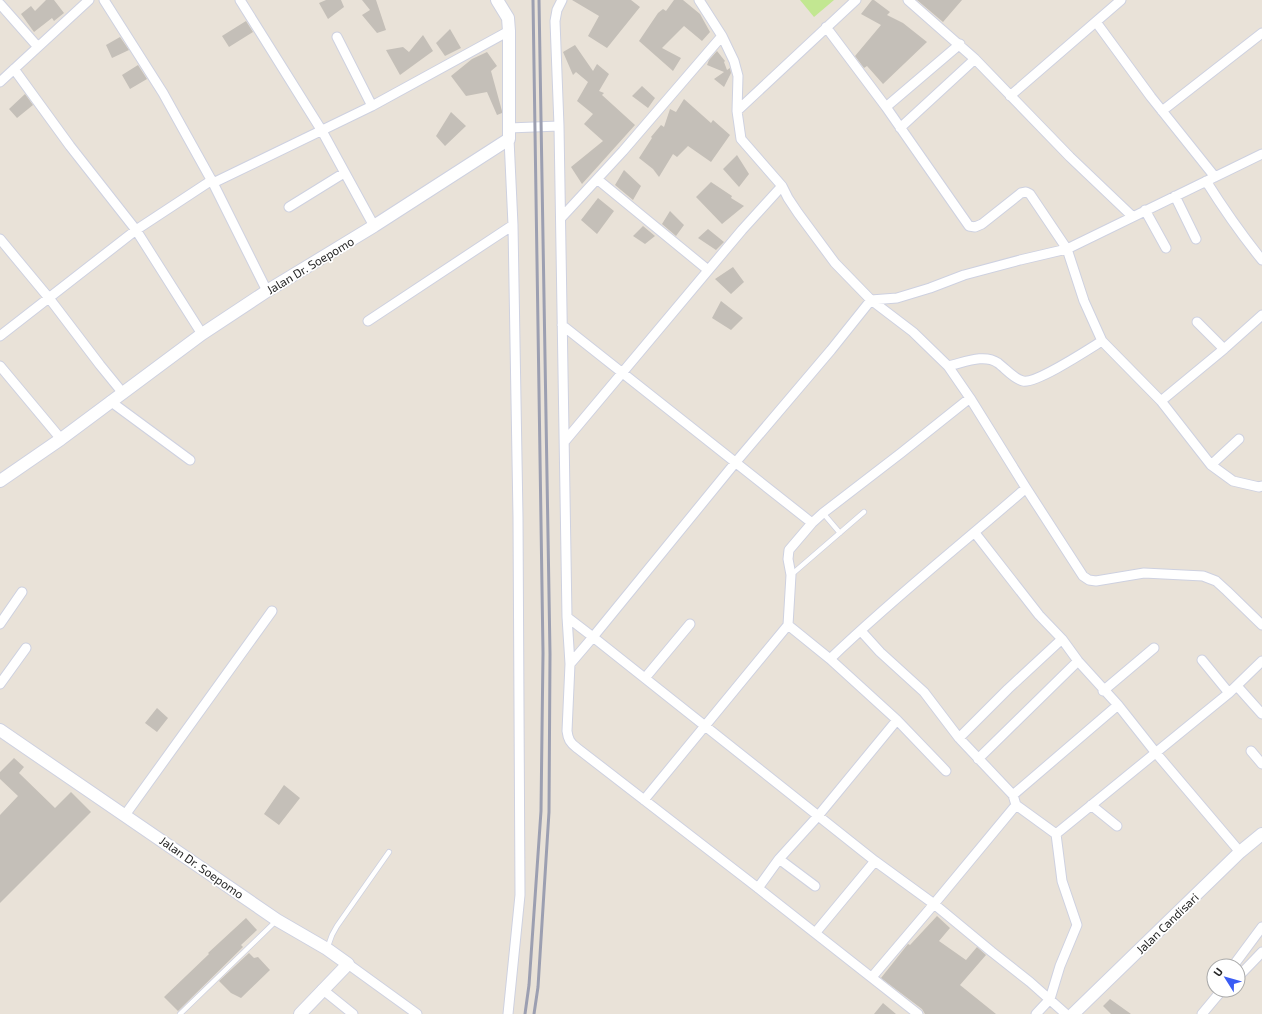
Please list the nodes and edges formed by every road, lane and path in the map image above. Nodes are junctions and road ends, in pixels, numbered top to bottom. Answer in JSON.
{"nodes":[{"id":1,"x":89,"y":0,"type":"edge"},
{"id":2,"x":104,"y":0,"type":"edge"},
{"id":3,"x":240,"y":0,"type":"edge"},
{"id":4,"x":497,"y":0,"type":"edge"},
{"id":5,"x":562,"y":0,"type":"edge"},
{"id":6,"x":699,"y":0,"type":"edge"},
{"id":7,"x":856,"y":0,"type":"edge"},
{"id":8,"x":908,"y":0,"type":"edge"},
{"id":9,"x":1121,"y":0,"type":"edge"},
{"id":10,"x":0,"y":4,"type":"edge"},
{"id":11,"x":1096,"y":22,"type":"junction"},
{"id":12,"x":826,"y":27,"type":"junction"},
{"id":13,"x":509,"y":31,"type":"junction"},
{"id":14,"x":1262,"y":33,"type":"edge"},
{"id":15,"x":722,"y":36,"type":"junction"},
{"id":16,"x":337,"y":37,"type":"dead end"},
{"id":17,"x":960,"y":44,"type":"junction"},
{"id":18,"x":38,"y":47,"type":"junction"},
{"id":19,"x":975,"y":59,"type":"junction"},
{"id":20,"x":14,"y":69,"type":"junction"},
{"id":21,"x":0,"y":82,"type":"edge"},
{"id":22,"x":1010,"y":96,"type":"junction"},
{"id":23,"x":372,"y":106,"type":"junction"},
{"id":24,"x":886,"y":106,"type":"junction"},
{"id":25,"x":737,"y":111,"type":"junction"},
{"id":26,"x":1162,"y":111,"type":"junction"},
{"id":27,"x":559,"y":126,"type":"junction"},
{"id":28,"x":900,"y":128,"type":"junction"},
{"id":29,"x":322,"y":131,"type":"junction"},
{"id":30,"x":509,"y":134,"type":"junction"},
{"id":31,"x":1262,"y":154,"type":"edge"},
{"id":32,"x":344,"y":173,"type":"junction"},
{"id":33,"x":1216,"y":177,"type":"junction"},
{"id":34,"x":597,"y":179,"type":"junction"},
{"id":35,"x":1206,"y":180,"type":"junction"},
{"id":36,"x":212,"y":181,"type":"junction"},
{"id":37,"x":782,"y":186,"type":"junction"},
{"id":38,"x":1175,"y":196,"type":"junction"},
{"id":39,"x":289,"y":208,"type":"dead end"},
{"id":40,"x":1145,"y":210,"type":"junction"},
{"id":41,"x":1132,"y":217,"type":"junction"},
{"id":42,"x":561,"y":218,"type":"junction"},
{"id":43,"x":513,"y":225,"type":"junction"},
{"id":44,"x":374,"y":226,"type":"junction"},
{"id":45,"x":136,"y":230,"type":"junction"},
{"id":46,"x":0,"y":239,"type":"edge"},
{"id":47,"x":1196,"y":239,"type":"dead end"},
{"id":48,"x":1166,"y":248,"type":"dead end"},
{"id":49,"x":1067,"y":249,"type":"junction"},
{"id":50,"x":1262,"y":260,"type":"edge"},
{"id":51,"x":708,"y":270,"type":"junction"},
{"id":52,"x":267,"y":291,"type":"junction"},
{"id":53,"x":49,"y":298,"type":"junction"},
{"id":54,"x":871,"y":300,"type":"junction"},
{"id":55,"x":1262,"y":315,"type":"edge"},
{"id":56,"x":368,"y":321,"type":"dead end"},
{"id":57,"x":1197,"y":322,"type":"dead end"},
{"id":58,"x":562,"y":325,"type":"junction"},
{"id":59,"x":202,"y":334,"type":"junction"},
{"id":60,"x":0,"y":336,"type":"edge"},
{"id":61,"x":1102,"y":341,"type":"junction"},
{"id":62,"x":1224,"y":349,"type":"junction"},
{"id":63,"x":0,"y":366,"type":"edge"},
{"id":64,"x":948,"y":366,"type":"junction"},
{"id":65,"x":622,"y":372,"type":"junction"},
{"id":66,"x":122,"y":392,"type":"junction"},
{"id":67,"x":970,"y":398,"type":"junction"},
{"id":68,"x":1161,"y":401,"type":"junction"},
{"id":69,"x":110,"y":402,"type":"junction"},
{"id":70,"x":61,"y":439,"type":"junction"},
{"id":71,"x":1239,"y":439,"type":"dead end"},
{"id":72,"x":565,"y":441,"type":"junction"},
{"id":73,"x":190,"y":460,"type":"dead end"},
{"id":74,"x":735,"y":463,"type":"junction"},
{"id":75,"x":1211,"y":465,"type":"junction"},
{"id":76,"x":0,"y":481,"type":"edge"},
{"id":77,"x":1262,"y":486,"type":"edge"},
{"id":78,"x":1026,"y":488,"type":"junction"},
{"id":79,"x":864,"y":512,"type":"dead end"},
{"id":80,"x":823,"y":513,"type":"junction"},
{"id":81,"x":812,"y":523,"type":"junction"},
{"id":82,"x":840,"y":533,"type":"junction"},
{"id":83,"x":975,"y":533,"type":"junction"},
{"id":84,"x":791,"y":575,"type":"junction"},
{"id":85,"x":22,"y":592,"type":"dead end"},
{"id":86,"x":272,"y":610,"type":"dead end"},
{"id":87,"x":567,"y":617,"type":"junction"},
{"id":88,"x":0,"y":624,"type":"edge"},
{"id":89,"x":690,"y":624,"type":"dead end"},
{"id":90,"x":788,"y":625,"type":"junction"},
{"id":91,"x":1262,"y":625,"type":"edge"},
{"id":92,"x":860,"y":631,"type":"junction"},
{"id":93,"x":593,"y":636,"type":"junction"},
{"id":94,"x":1062,"y":639,"type":"junction"},
{"id":95,"x":26,"y":648,"type":"dead end"},
{"id":96,"x":1154,"y":648,"type":"dead end"},
{"id":97,"x":830,"y":659,"type":"junction"},
{"id":98,"x":1202,"y":660,"type":"dead end"},
{"id":99,"x":1262,"y":660,"type":"edge"},
{"id":100,"x":1078,"y":661,"type":"junction"},
{"id":101,"x":570,"y":664,"type":"junction"},
{"id":102,"x":645,"y":678,"type":"junction"},
{"id":103,"x":0,"y":684,"type":"edge"},
{"id":104,"x":1237,"y":686,"type":"junction"},
{"id":105,"x":1104,"y":691,"type":"junction"},
{"id":106,"x":1229,"y":693,"type":"junction"},
{"id":107,"x":1118,"y":705,"type":"junction"},
{"id":108,"x":1262,"y":714,"type":"edge"},
{"id":109,"x":897,"y":720,"type":"junction"},
{"id":110,"x":706,"y":726,"type":"junction"},
{"id":111,"x":0,"y":730,"type":"edge"},
{"id":112,"x":960,"y":738,"type":"junction"},
{"id":113,"x":1251,"y":751,"type":"dead end"},
{"id":114,"x":1156,"y":753,"type":"junction"},
{"id":115,"x":978,"y":759,"type":"junction"},
{"id":116,"x":1262,"y":764,"type":"edge"},
{"id":117,"x":946,"y":772,"type":"dead end"},
{"id":118,"x":1013,"y":795,"type":"junction"},
{"id":119,"x":644,"y":800,"type":"junction"},
{"id":120,"x":1016,"y":805,"type":"junction"},
{"id":121,"x":1091,"y":805,"type":"junction"},
{"id":122,"x":125,"y":815,"type":"junction"},
{"id":123,"x":818,"y":816,"type":"junction"},
{"id":124,"x":1117,"y":826,"type":"dead end"},
{"id":125,"x":1056,"y":834,"type":"junction"},
{"id":126,"x":1262,"y":834,"type":"edge"},
{"id":127,"x":388,"y":852,"type":"dead end"},
{"id":128,"x":1240,"y":852,"type":"junction"},
{"id":129,"x":779,"y":859,"type":"junction"},
{"id":130,"x":874,"y":861,"type":"junction"},
{"id":131,"x":815,"y":886,"type":"dead end"},
{"id":132,"x":758,"y":888,"type":"junction"},
{"id":133,"x":934,"y":904,"type":"junction"},
{"id":134,"x":277,"y":920,"type":"junction"},
{"id":135,"x":1262,"y":927,"type":"edge"},
{"id":136,"x":816,"y":932,"type":"junction"},
{"id":137,"x":327,"y":949,"type":"junction"},
{"id":138,"x":1262,"y":952,"type":"edge"},
{"id":139,"x":1238,"y":958,"type":"edge"},
{"id":140,"x":348,"y":964,"type":"junction"},
{"id":141,"x":1246,"y":968,"type":"edge"},
{"id":142,"x":872,"y":977,"type":"junction"},
{"id":143,"x":322,"y":989,"type":"junction"},
{"id":144,"x":1215,"y":998,"type":"edge"},
{"id":145,"x":1053,"y":1002,"type":"junction"},
{"id":146,"x":1068,"y":1013,"type":"edge"},
{"id":147,"x":180,"y":1014,"type":"edge"},
{"id":148,"x":300,"y":1014,"type":"edge"},
{"id":149,"x":353,"y":1014,"type":"edge"},
{"id":150,"x":417,"y":1014,"type":"edge"},
{"id":151,"x":508,"y":1014,"type":"edge"},
{"id":152,"x":918,"y":1014,"type":"edge"},
{"id":153,"x":1036,"y":1014,"type":"edge"},
{"id":154,"x":1202,"y":1014,"type":"edge"}],
"edges":[{"from":1,"to":18,"type":"street"},
{"from":2,"to":36,"type":"street"},
{"from":3,"to":29,"type":"street"},
{"from":4,"to":13,"type":"street"},
{"from":5,"to":27,"type":"street"},
{"from":6,"to":15,"type":"street"},
{"from":7,"to":12,"type":"street"},
{"from":8,"to":17,"type":"street"},
{"from":9,"to":11,"type":"street"},
{"from":10,"to":18,"type":"street"},
{"from":11,"to":22,"type":"street"},
{"from":11,"to":26,"type":"street"},
{"from":12,"to":24,"type":"street"},
{"from":12,"to":25,"type":"street"},
{"from":13,"to":23,"type":"street"},
{"from":13,"to":30,"type":"street"},
{"from":14,"to":26,"type":"street"},
{"from":15,"to":25,"type":"street"},
{"from":15,"to":34,"type":"street"},
{"from":16,"to":23,"type":"street"},
{"from":17,"to":19,"type":"street"},
{"from":17,"to":24,"type":"street"},
{"from":18,"to":20,"type":"street"},
{"from":19,"to":22,"type":"street"},
{"from":19,"to":28,"type":"street"},
{"from":20,"to":21,"type":"street"},
{"from":20,"to":45,"type":"street"},
{"from":22,"to":41,"type":"street"},
{"from":23,"to":29,"type":"street"},
{"from":24,"to":28,"type":"street"},
{"from":25,"to":37,"type":"street"},
{"from":26,"to":33,"type":"street"},
{"from":27,"to":30,"type":"street"},
{"from":27,"to":42,"type":"street"},
{"from":28,"to":49,"type":"street"},
{"from":29,"to":32,"type":"street"},
{"from":29,"to":36,"type":"street"},
{"from":30,"to":43,"type":"street"},
{"from":30,"to":44,"type":"street","name":"Jalan Dr. Soepomo"},
{"from":31,"to":33,"type":"street"},
{"from":32,"to":39,"type":"street"},
{"from":32,"to":44,"type":"street"},
{"from":33,"to":35,"type":"street"},
{"from":34,"to":42,"type":"street"},
{"from":34,"to":51,"type":"street"},
{"from":35,"to":38,"type":"street"},
{"from":35,"to":50,"type":"street"},
{"from":36,"to":45,"type":"street"},
{"from":36,"to":52,"type":"street"},
{"from":37,"to":51,"type":"street"},
{"from":37,"to":54,"type":"street"},
{"from":38,"to":40,"type":"street"},
{"from":38,"to":47,"type":"street"},
{"from":40,"to":41,"type":"street"},
{"from":40,"to":48,"type":"street"},
{"from":41,"to":49,"type":"street"},
{"from":42,"to":58,"type":"street"},
{"from":43,"to":56,"type":"street"},
{"from":43,"to":151,"type":"street"},
{"from":44,"to":52,"type":"street","name":"Jalan Dr. Soepomo"},
{"from":45,"to":53,"type":"street"},
{"from":45,"to":59,"type":"street"},
{"from":46,"to":53,"type":"street"},
{"from":49,"to":54,"type":"street"},
{"from":49,"to":61,"type":"street"},
{"from":51,"to":65,"type":"street"},
{"from":52,"to":59,"type":"street","name":"Jalan Dr. Soepomo"},
{"from":53,"to":60,"type":"street"},
{"from":53,"to":66,"type":"street"},
{"from":54,"to":64,"type":"street"},
{"from":54,"to":74,"type":"street"},
{"from":55,"to":62,"type":"street"},
{"from":57,"to":62,"type":"street"},
{"from":58,"to":65,"type":"street"},
{"from":58,"to":72,"type":"street"},
{"from":59,"to":66,"type":"street","name":"Jalan Dr. Soepomo"},
{"from":61,"to":64,"type":"street"},
{"from":61,"to":68,"type":"street"},
{"from":62,"to":68,"type":"street"},
{"from":63,"to":70,"type":"street"},
{"from":64,"to":67,"type":"street"},
{"from":65,"to":72,"type":"street"},
{"from":65,"to":74,"type":"street"},
{"from":66,"to":69,"type":"street","name":"Jalan Dr. Soepomo"},
{"from":67,"to":78,"type":"street"},
{"from":67,"to":80,"type":"street"},
{"from":68,"to":75,"type":"street"},
{"from":69,"to":70,"type":"street","name":"Jalan Dr. Soepomo"},
{"from":69,"to":73,"type":"street"},
{"from":70,"to":76,"type":"street","name":"Jalan Dr. Soepomo"},
{"from":71,"to":75,"type":"street"},
{"from":72,"to":87,"type":"street"},
{"from":74,"to":81,"type":"street"},
{"from":74,"to":93,"type":"street"},
{"from":75,"to":77,"type":"street"},
{"from":78,"to":83,"type":"street"},
{"from":78,"to":91,"type":"street"},
{"from":79,"to":82,"type":"lane"},
{"from":80,"to":81,"type":"street"},
{"from":80,"to":82,"type":"lane"},
{"from":81,"to":84,"type":"street"},
{"from":82,"to":84,"type":"lane"},
{"from":83,"to":92,"type":"street"},
{"from":83,"to":94,"type":"street"},
{"from":84,"to":90,"type":"street"},
{"from":85,"to":88,"type":"street"},
{"from":86,"to":122,"type":"street"},
{"from":87,"to":93,"type":"street"},
{"from":87,"to":101,"type":"street"},
{"from":89,"to":102,"type":"street"},
{"from":90,"to":97,"type":"street"},
{"from":90,"to":110,"type":"street"},
{"from":92,"to":97,"type":"street"},
{"from":92,"to":112,"type":"street"},
{"from":93,"to":101,"type":"street"},
{"from":93,"to":102,"type":"street"},
{"from":94,"to":100,"type":"street"},
{"from":94,"to":112,"type":"street"},
{"from":95,"to":103,"type":"street"},
{"from":96,"to":105,"type":"street"},
{"from":97,"to":109,"type":"street"},
{"from":98,"to":106,"type":"street"},
{"from":99,"to":104,"type":"street"},
{"from":100,"to":105,"type":"street"},
{"from":100,"to":115,"type":"street"},
{"from":101,"to":119,"type":"street"},
{"from":102,"to":110,"type":"street"},
{"from":104,"to":106,"type":"street"},
{"from":104,"to":108,"type":"street"},
{"from":105,"to":107,"type":"street"},
{"from":106,"to":114,"type":"street"},
{"from":107,"to":114,"type":"street"},
{"from":107,"to":118,"type":"street"},
{"from":109,"to":117,"type":"street"},
{"from":109,"to":123,"type":"street"},
{"from":110,"to":119,"type":"street"},
{"from":110,"to":123,"type":"street"},
{"from":111,"to":122,"type":"street","name":"Jalan Dr. Soepomo"},
{"from":112,"to":115,"type":"street"},
{"from":113,"to":116,"type":"street"},
{"from":114,"to":121,"type":"street"},
{"from":114,"to":128,"type":"street"},
{"from":115,"to":118,"type":"street"},
{"from":118,"to":120,"type":"street"},
{"from":119,"to":132,"type":"street"},
{"from":120,"to":125,"type":"street"},
{"from":120,"to":133,"type":"street"},
{"from":121,"to":124,"type":"street"},
{"from":121,"to":125,"type":"street"},
{"from":122,"to":134,"type":"street","name":"Jalan Dr. Soepomo"},
{"from":123,"to":129,"type":"street"},
{"from":123,"to":130,"type":"street"},
{"from":125,"to":145,"type":"street"},
{"from":126,"to":128,"type":"street","name":"Jalan Candisari"},
{"from":127,"to":137,"type":"lane"},
{"from":128,"to":146,"type":"street","name":"Jalan Candisari"},
{"from":129,"to":131,"type":"street"},
{"from":129,"to":132,"type":"street"},
{"from":130,"to":133,"type":"street"},
{"from":130,"to":136,"type":"street"},
{"from":132,"to":136,"type":"street"},
{"from":133,"to":142,"type":"street"},
{"from":133,"to":145,"type":"street"},
{"from":134,"to":137,"type":"street","name":"Jalan Dr. Soepomo"},
{"from":134,"to":147,"type":"lane"},
{"from":135,"to":139,"type":"street"},
{"from":136,"to":142,"type":"street"},
{"from":137,"to":140,"type":"street","name":"Jalan Dr. Soepomo"},
{"from":138,"to":141,"type":"street"},
{"from":140,"to":143,"type":"street"},
{"from":140,"to":150,"type":"street"},
{"from":142,"to":152,"type":"street"},
{"from":143,"to":148,"type":"street"},
{"from":143,"to":149,"type":"street"},
{"from":144,"to":154,"type":"street"},
{"from":145,"to":146,"type":"street"},
{"from":145,"to":153,"type":"street"}]}
